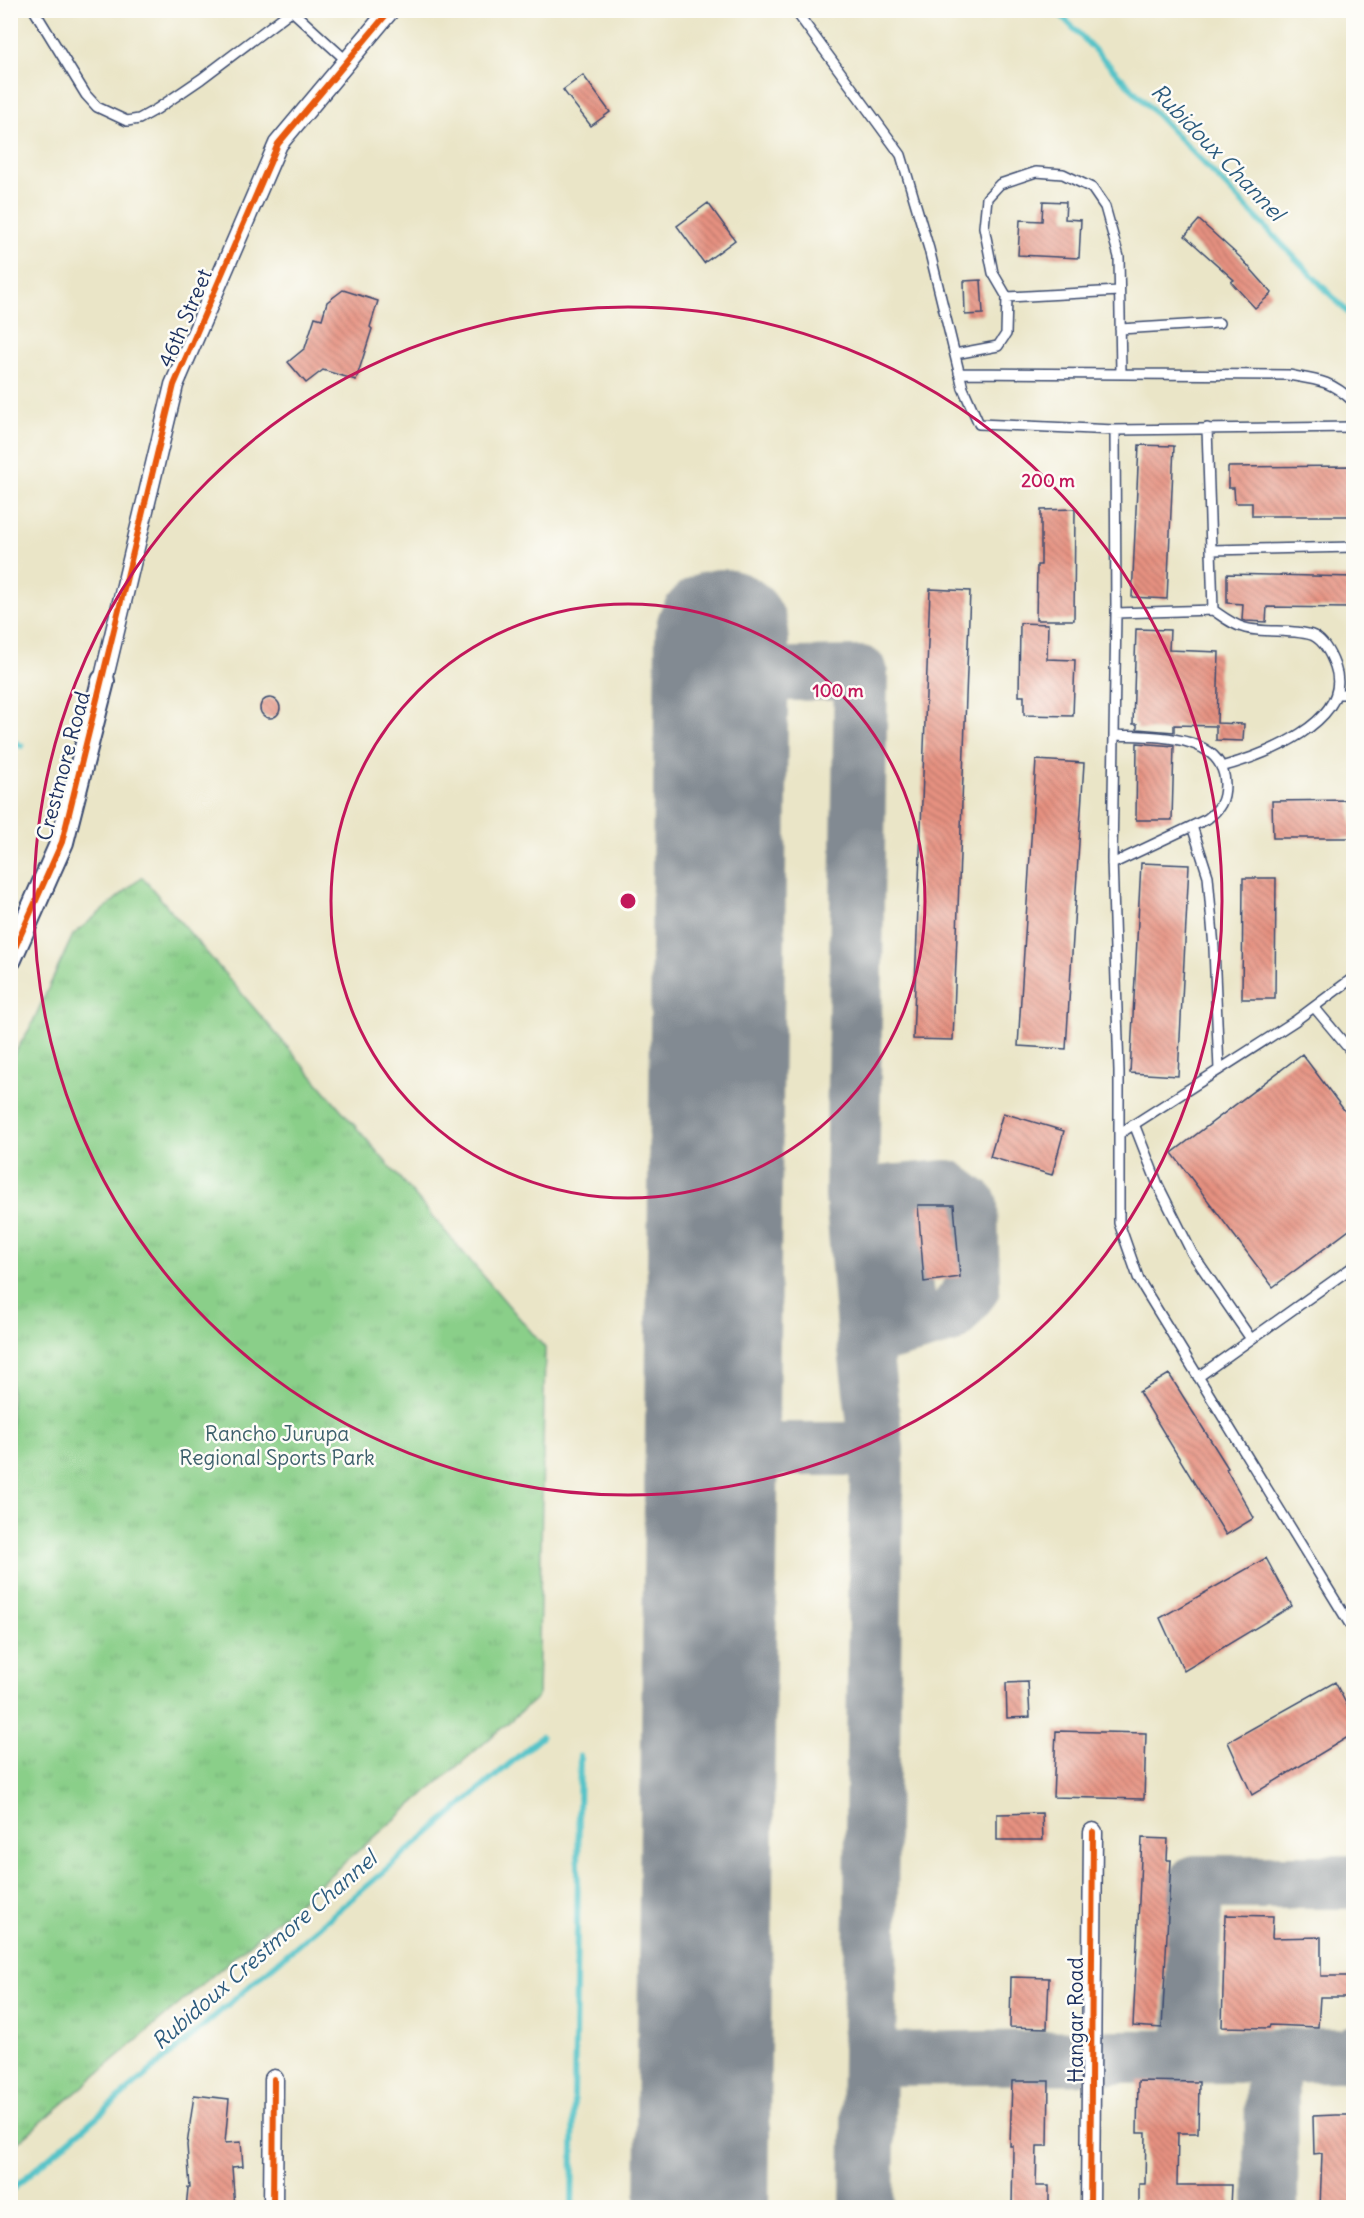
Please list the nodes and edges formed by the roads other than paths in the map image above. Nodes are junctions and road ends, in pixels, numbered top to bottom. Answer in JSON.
{"nodes":[{"id":1,"x":34,"y":10,"type":"edge"},
{"id":2,"x":390,"y":10,"type":"edge"},
{"id":3,"x":795,"y":10,"type":"edge"},
{"id":4,"x":291,"y":11,"type":"edge"},
{"id":5,"x":346,"y":61,"type":"junction"},
{"id":6,"x":1119,"y":291,"type":"junction"},
{"id":7,"x":1007,"y":297,"type":"junction"},
{"id":8,"x":1219,"y":323,"type":"dead end"},
{"id":9,"x":1120,"y":329,"type":"junction"},
{"id":10,"x":955,"y":354,"type":"junction"},
{"id":11,"x":959,"y":373,"type":"junction"},
{"id":12,"x":1121,"y":373,"type":"junction"},
{"id":13,"x":1353,"y":402,"type":"edge"},
{"id":14,"x":1353,"y":427,"type":"edge"},
{"id":15,"x":1207,"y":428,"type":"junction"},
{"id":16,"x":1115,"y":430,"type":"junction"},
{"id":17,"x":1353,"y":547,"type":"edge"},
{"id":18,"x":1211,"y":550,"type":"junction"},
{"id":19,"x":1213,"y":610,"type":"junction"},
{"id":20,"x":1116,"y":613,"type":"junction"},
{"id":21,"x":103,"y":681,"type":"joint"},
{"id":22,"x":1337,"y":694,"type":"junction"},
{"id":23,"x":1353,"y":694,"type":"edge"},
{"id":24,"x":1114,"y":735,"type":"junction"},
{"id":25,"x":1221,"y":767,"type":"junction"},
{"id":26,"x":1192,"y":826,"type":"junction"},
{"id":27,"x":1112,"y":864,"type":"junction"},
{"id":28,"x":10,"y":959,"type":"edge"},
{"id":29,"x":1353,"y":977,"type":"edge"},
{"id":30,"x":1314,"y":1007,"type":"junction"},
{"id":31,"x":1353,"y":1055,"type":"edge"},
{"id":32,"x":1219,"y":1070,"type":"junction"},
{"id":33,"x":1134,"y":1124,"type":"junction"},
{"id":34,"x":1119,"y":1134,"type":"junction"},
{"id":35,"x":1353,"y":1266,"type":"edge"},
{"id":36,"x":1251,"y":1339,"type":"junction"},
{"id":37,"x":1198,"y":1377,"type":"junction"},
{"id":38,"x":1353,"y":1631,"type":"edge"},
{"id":39,"x":1093,"y":1832,"type":"dead end"},
{"id":40,"x":274,"y":2079,"type":"dead end"},
{"id":41,"x":273,"y":2208,"type":"edge"},
{"id":42,"x":1090,"y":2208,"type":"edge"}],
"edges":[{"from":1,"to":4,"type":"lane"},
{"from":2,"to":5,"type":"street","name":"46th Street"},
{"from":3,"to":10,"type":"lane"},
{"from":4,"to":5,"type":"lane"},
{"from":5,"to":21,"type":"street","name":"46th Street"},
{"from":6,"to":7,"type":"lane"},
{"from":6,"to":7,"type":"lane"},
{"from":6,"to":9,"type":"lane"},
{"from":7,"to":10,"type":"lane"},
{"from":8,"to":9,"type":"lane"},
{"from":9,"to":12,"type":"lane"},
{"from":10,"to":11,"type":"lane"},
{"from":11,"to":12,"type":"lane"},
{"from":11,"to":16,"type":"lane"},
{"from":12,"to":13,"type":"lane"},
{"from":14,"to":15,"type":"lane"},
{"from":15,"to":16,"type":"lane"},
{"from":15,"to":18,"type":"lane"},
{"from":16,"to":20,"type":"lane"},
{"from":17,"to":18,"type":"lane"},
{"from":18,"to":19,"type":"lane"},
{"from":19,"to":20,"type":"lane"},
{"from":19,"to":22,"type":"lane"},
{"from":20,"to":24,"type":"lane"},
{"from":21,"to":28,"type":"street","name":"Crestmore Road"},
{"from":22,"to":23,"type":"lane"},
{"from":22,"to":25,"type":"lane"},
{"from":24,"to":25,"type":"lane"},
{"from":24,"to":27,"type":"lane"},
{"from":25,"to":26,"type":"lane"},
{"from":26,"to":27,"type":"lane"},
{"from":26,"to":32,"type":"lane"},
{"from":27,"to":34,"type":"lane"},
{"from":29,"to":30,"type":"lane"},
{"from":30,"to":31,"type":"lane"},
{"from":30,"to":32,"type":"lane"},
{"from":32,"to":33,"type":"lane"},
{"from":33,"to":34,"type":"lane"},
{"from":33,"to":36,"type":"lane"},
{"from":34,"to":37,"type":"lane"},
{"from":35,"to":36,"type":"lane"},
{"from":36,"to":37,"type":"lane"},
{"from":37,"to":38,"type":"lane"},
{"from":39,"to":42,"type":"street","name":"Hangar Road"},
{"from":40,"to":41,"type":"street"}]}
